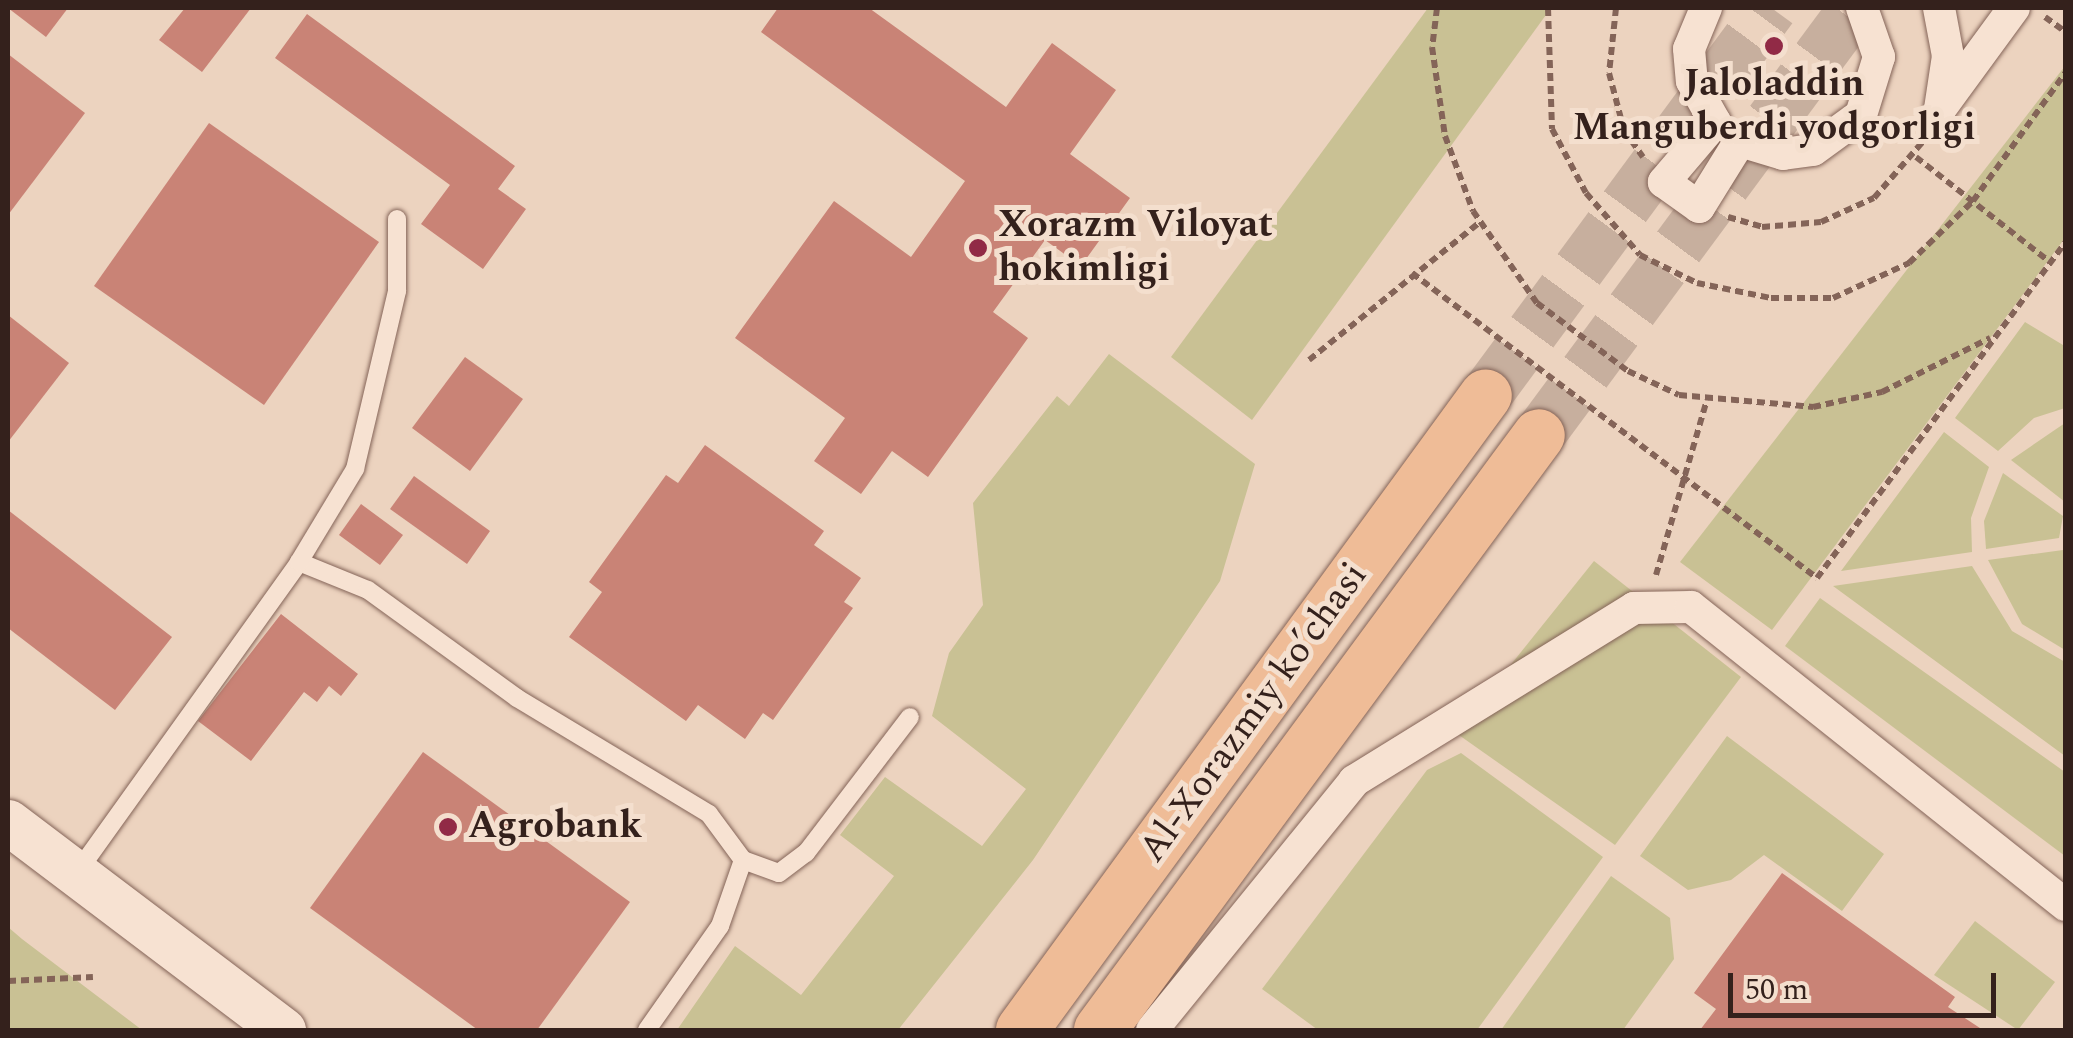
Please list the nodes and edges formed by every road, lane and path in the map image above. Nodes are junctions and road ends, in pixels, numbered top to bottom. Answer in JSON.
{"nodes":[{"id":1,"x":1437,"y":8,"type":"edge"},
{"id":2,"x":1548,"y":8,"type":"edge"},
{"id":3,"x":1616,"y":8,"type":"edge"},
{"id":4,"x":1706,"y":8,"type":"edge"},
{"id":5,"x":1862,"y":8,"type":"edge"},
{"id":6,"x":1939,"y":8,"type":"edge"},
{"id":7,"x":2014,"y":8,"type":"edge"},
{"id":8,"x":2066,"y":72,"type":"edge"},
{"id":9,"x":1940,"y":108,"type":"junction"},
{"id":10,"x":1916,"y":157,"type":"junction"},
{"id":11,"x":1664,"y":182,"type":"junction"},
{"id":12,"x":1973,"y":201,"type":"junction"},
{"id":13,"x":1699,"y":207,"type":"junction"},
{"id":14,"x":397,"y":219,"type":"dead end"},
{"id":15,"x":1480,"y":222,"type":"junction"},
{"id":16,"x":2066,"y":241,"type":"edge"},
{"id":17,"x":2050,"y":262,"type":"junction"},
{"id":18,"x":1412,"y":273,"type":"junction"},
{"id":19,"x":1997,"y":335,"type":"junction"},
{"id":20,"x":1309,"y":360,"type":"dead end"},
{"id":21,"x":1486,"y":395,"type":"tunnel mouth"},
{"id":22,"x":1708,"y":400,"type":"junction"},
{"id":23,"x":1539,"y":435,"type":"tunnel mouth"},
{"id":24,"x":1683,"y":477,"type":"junction"},
{"id":25,"x":300,"y":562,"type":"junction"},
{"id":26,"x":1654,"y":608,"type":"junction"},
{"id":27,"x":910,"y":717,"type":"dead end"},
{"id":28,"x":8,"y":822,"type":"edge"},
{"id":29,"x":743,"y":860,"type":"junction"},
{"id":30,"x":76,"y":874,"type":"junction"},
{"id":31,"x":2066,"y":906,"type":"edge"},
{"id":32,"x":93,"y":978,"type":"dead end"},
{"id":33,"x":8,"y":981,"type":"edge"},
{"id":34,"x":282,"y":1030,"type":"edge"},
{"id":35,"x":647,"y":1030,"type":"edge"},
{"id":36,"x":1022,"y":1030,"type":"edge"},
{"id":37,"x":1100,"y":1030,"type":"edge"},
{"id":38,"x":1152,"y":1030,"type":"edge"}],
"edges":[{"from":1,"to":15,"type":"path"},
{"from":2,"to":12,"type":"path"},
{"from":3,"to":11,"type":"path"},
{"from":4,"to":11,"type":"street"},
{"from":5,"to":13,"type":"street"},
{"from":6,"to":9,"type":"street"},
{"from":7,"to":9,"type":"street"},
{"from":8,"to":12,"type":"path"},
{"from":9,"to":10,"type":"path"},
{"from":10,"to":12,"type":"path"},
{"from":10,"to":13,"type":"path"},
{"from":11,"to":13,"type":"street"},
{"from":12,"to":17,"type":"path"},
{"from":14,"to":25,"type":"lane"},
{"from":15,"to":18,"type":"path"},
{"from":15,"to":22,"type":"path"},
{"from":16,"to":17,"type":"path"},
{"from":17,"to":19,"type":"path"},
{"from":18,"to":20,"type":"path"},
{"from":18,"to":24,"type":"path"},
{"from":19,"to":22,"type":"path"},
{"from":19,"to":24,"type":"path"},
{"from":21,"to":36,"type":"main road","name":"Al-Xorazmiy ko’chasi"},
{"from":22,"to":24,"type":"path"},
{"from":23,"to":37,"type":"main road","name":"Al-Xorazmiy ko’chasi"},
{"from":24,"to":26,"type":"path"},
{"from":25,"to":29,"type":"lane"},
{"from":25,"to":30,"type":"lane"},
{"from":26,"to":31,"type":"street"},
{"from":26,"to":38,"type":"street"},
{"from":27,"to":29,"type":"lane"},
{"from":28,"to":30,"type":"street"},
{"from":29,"to":35,"type":"lane"},
{"from":30,"to":34,"type":"street"},
{"from":32,"to":33,"type":"path"}]}
